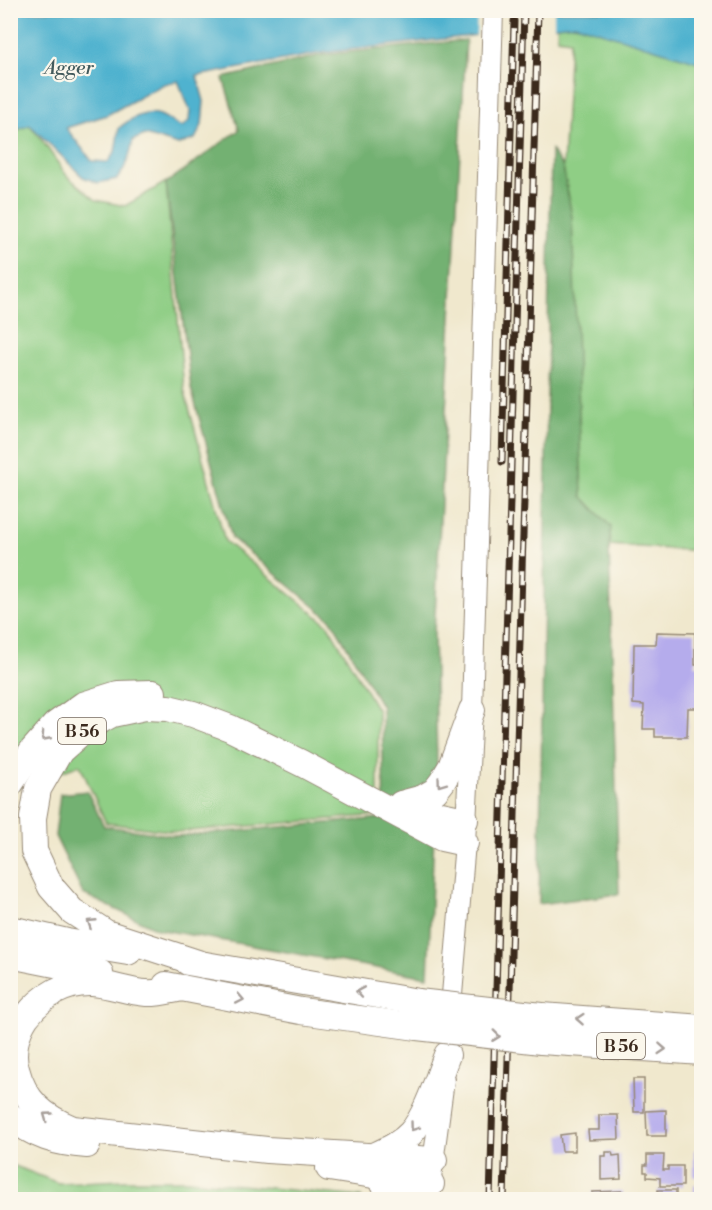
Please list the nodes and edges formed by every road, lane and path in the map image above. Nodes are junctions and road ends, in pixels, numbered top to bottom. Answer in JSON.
{"nodes":[{"id":1,"x":493,"y":10,"type":"edge"},
{"id":2,"x":472,"y":710,"type":"junction"},
{"id":3,"x":10,"y":784,"type":"edge"},
{"id":4,"x":401,"y":804,"type":"junction"},
{"id":5,"x":465,"y":832,"type":"junction"},
{"id":6,"x":10,"y":929,"type":"edge"},
{"id":7,"x":10,"y":955,"type":"edge"},
{"id":8,"x":204,"y":965,"type":"junction"},
{"id":9,"x":182,"y":988,"type":"junction"},
{"id":10,"x":418,"y":1015,"type":"junction"},
{"id":11,"x":702,"y":1028,"type":"edge"},
{"id":12,"x":541,"y":1029,"type":"junction"},
{"id":13,"x":702,"y":1052,"type":"edge"},
{"id":14,"x":447,"y":1055,"type":"junction"},
{"id":15,"x":10,"y":1116,"type":"edge"},
{"id":16,"x":375,"y":1166,"type":"junction"},
{"id":17,"x":431,"y":1181,"type":"edge"},
{"id":18,"x":399,"y":1200,"type":"edge"}],
"edges":[{"from":1,"to":2,"type":"main road"},
{"from":2,"to":4,"type":"highway","one_way":true},
{"from":2,"to":5,"type":"main road"},
{"from":4,"to":3,"type":"highway","one_way":true},
{"from":4,"to":5,"type":"highway"},
{"from":8,"to":5,"type":"highway","number":"B 56","one_way":true},
{"from":5,"to":14,"type":"main road"},
{"from":6,"to":8,"type":"highway","number":"B 56"},
{"from":7,"to":9,"type":"highway","number":"B 56"},
{"from":10,"to":8,"type":"highway","number":"B 56","one_way":true},
{"from":9,"to":10,"type":"highway","number":"B 56","one_way":true},
{"from":16,"to":9,"type":"highway","one_way":true},
{"from":10,"to":12,"type":"highway","number":"B 56","bridge":true},
{"from":11,"to":12,"type":"highway","number":"B 56","one_way":true},
{"from":12,"to":13,"type":"highway","number":"B 56","one_way":true},
{"from":14,"to":16,"type":"highway","one_way":true},
{"from":14,"to":17,"type":"main road"},
{"from":15,"to":16,"type":"highway"},
{"from":16,"to":17,"type":"highway"},
{"from":16,"to":18,"type":"highway"}]}
